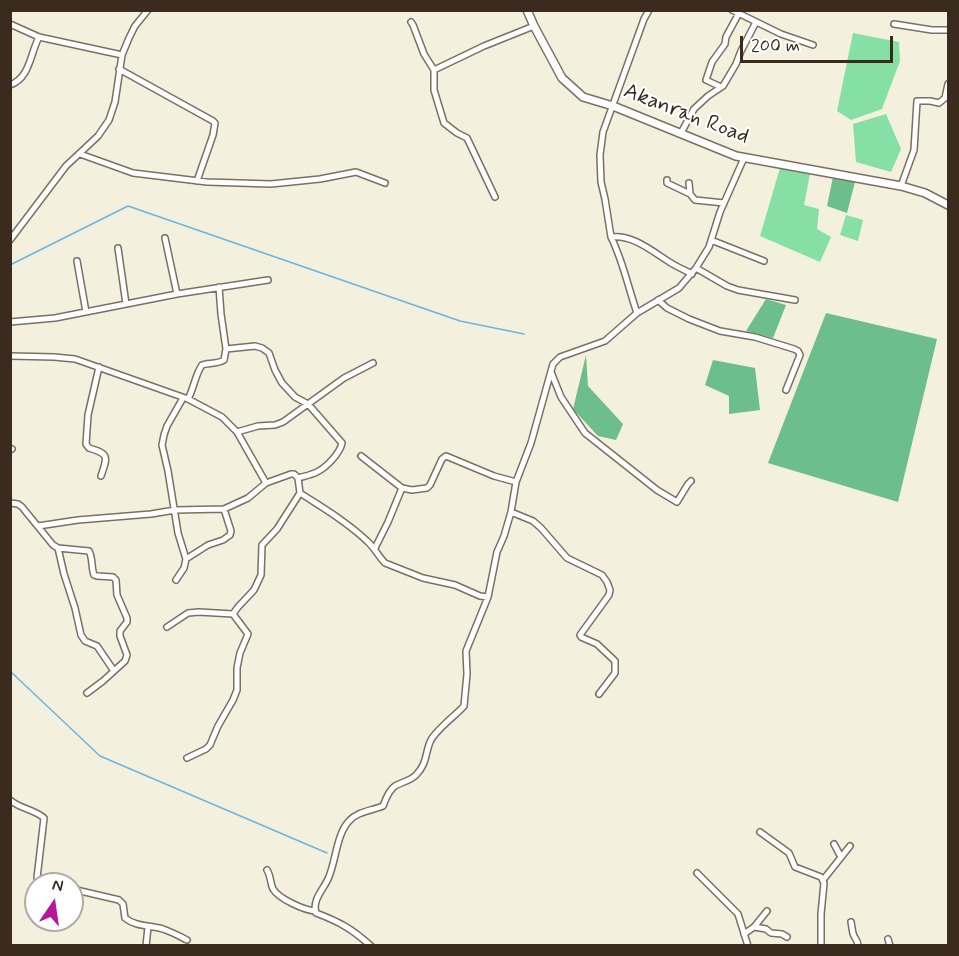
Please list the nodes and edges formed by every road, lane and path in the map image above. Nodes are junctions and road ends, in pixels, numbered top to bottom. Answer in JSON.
{"nodes":[{"id":1,"x":148,"y":10,"type":"edge"},
{"id":2,"x":527,"y":10,"type":"edge"},
{"id":3,"x":649,"y":10,"type":"edge"},
{"id":4,"x":732,"y":10,"type":"edge"},
{"id":5,"x":739,"y":13,"type":"junction"},
{"id":6,"x":411,"y":22,"type":"dead end"},
{"id":7,"x":756,"y":22,"type":"junction"},
{"id":8,"x":10,"y":24,"type":"edge"},
{"id":9,"x":894,"y":24,"type":"dead end"},
{"id":10,"x":534,"y":26,"type":"junction"},
{"id":11,"x":948,"y":30,"type":"edge"},
{"id":12,"x":39,"y":38,"type":"junction"},
{"id":13,"x":813,"y":45,"type":"dead end"},
{"id":14,"x":122,"y":55,"type":"junction"},
{"id":15,"x":119,"y":69,"type":"junction"},
{"id":16,"x":434,"y":70,"type":"junction"},
{"id":17,"x":948,"y":84,"type":"edge"},
{"id":18,"x":10,"y":85,"type":"edge"},
{"id":19,"x":721,"y":87,"type":"junction"},
{"id":20,"x":613,"y":106,"type":"junction"},
{"id":21,"x":681,"y":133,"type":"junction"},
{"id":22,"x":80,"y":153,"type":"junction"},
{"id":23,"x":744,"y":158,"type":"junction"},
{"id":24,"x":667,"y":180,"type":"dead end"},
{"id":25,"x":197,"y":181,"type":"junction"},
{"id":26,"x":385,"y":183,"type":"dead end"},
{"id":27,"x":689,"y":183,"type":"dead end"},
{"id":28,"x":901,"y":186,"type":"junction"},
{"id":29,"x":690,"y":194,"type":"junction"},
{"id":30,"x":495,"y":197,"type":"dead end"},
{"id":31,"x":724,"y":204,"type":"junction"},
{"id":32,"x":948,"y":205,"type":"edge"},
{"id":33,"x":611,"y":237,"type":"junction"},
{"id":34,"x":165,"y":238,"type":"dead end"},
{"id":35,"x":10,"y":240,"type":"edge"},
{"id":36,"x":711,"y":240,"type":"junction"},
{"id":37,"x":118,"y":248,"type":"dead end"},
{"id":38,"x":77,"y":261,"type":"dead end"},
{"id":39,"x":764,"y":261,"type":"dead end"},
{"id":40,"x":696,"y":268,"type":"junction"},
{"id":41,"x":692,"y":274,"type":"junction"},
{"id":42,"x":268,"y":280,"type":"dead end"},
{"id":43,"x":219,"y":288,"type":"junction"},
{"id":44,"x":177,"y":294,"type":"junction"},
{"id":45,"x":658,"y":300,"type":"junction"},
{"id":46,"x":795,"y":300,"type":"dead end"},
{"id":47,"x":126,"y":304,"type":"junction"},
{"id":48,"x":86,"y":312,"type":"junction"},
{"id":49,"x":637,"y":313,"type":"junction"},
{"id":50,"x":10,"y":322,"type":"edge"},
{"id":51,"x":226,"y":348,"type":"junction"},
{"id":52,"x":10,"y":356,"type":"edge"},
{"id":53,"x":374,"y":363,"type":"dead end"},
{"id":54,"x":99,"y":367,"type":"junction"},
{"id":55,"x":551,"y":372,"type":"junction"},
{"id":56,"x":786,"y":390,"type":"dead end"},
{"id":57,"x":186,"y":399,"type":"junction"},
{"id":58,"x":308,"y":404,"type":"junction"},
{"id":59,"x":237,"y":432,"type":"junction"},
{"id":60,"x":361,"y":456,"type":"dead end"},
{"id":61,"x":101,"y":476,"type":"dead end"},
{"id":62,"x":298,"y":478,"type":"junction"},
{"id":63,"x":516,"y":482,"type":"junction"},
{"id":64,"x":691,"y":482,"type":"dead end"},
{"id":65,"x":266,"y":483,"type":"junction"},
{"id":66,"x":402,"y":488,"type":"junction"},
{"id":67,"x":300,"y":493,"type":"junction"},
{"id":68,"x":10,"y":503,"type":"edge"},
{"id":69,"x":224,"y":509,"type":"junction"},
{"id":70,"x":175,"y":510,"type":"junction"},
{"id":71,"x":511,"y":512,"type":"junction"},
{"id":72,"x":38,"y":526,"type":"junction"},
{"id":73,"x":58,"y":548,"type":"junction"},
{"id":74,"x":375,"y":548,"type":"junction"},
{"id":75,"x":186,"y":559,"type":"junction"},
{"id":76,"x":176,"y":580,"type":"dead end"},
{"id":77,"x":488,"y":597,"type":"junction"},
{"id":78,"x":233,"y":615,"type":"junction"},
{"id":79,"x":167,"y":627,"type":"dead end"},
{"id":80,"x":114,"y":671,"type":"junction"},
{"id":81,"x":87,"y":693,"type":"dead end"},
{"id":82,"x":599,"y":694,"type":"dead end"},
{"id":83,"x":186,"y":758,"type":"dead end"},
{"id":84,"x":10,"y":800,"type":"edge"},
{"id":85,"x":760,"y":832,"type":"dead end"},
{"id":86,"x":834,"y":844,"type":"dead end"},
{"id":87,"x":850,"y":846,"type":"dead end"},
{"id":88,"x":841,"y":857,"type":"junction"},
{"id":89,"x":267,"y":870,"type":"dead end"},
{"id":90,"x":38,"y":872,"type":"edge"},
{"id":91,"x":697,"y":873,"type":"dead end"},
{"id":92,"x":823,"y":880,"type":"junction"},
{"id":93,"x":84,"y":892,"type":"edge"},
{"id":94,"x":315,"y":911,"type":"junction"},
{"id":95,"x":767,"y":911,"type":"dead end"},
{"id":96,"x":852,"y":922,"type":"dead end"},
{"id":97,"x":148,"y":927,"type":"junction"},
{"id":98,"x":754,"y":927,"type":"junction"},
{"id":99,"x":744,"y":934,"type":"junction"},
{"id":100,"x":787,"y":937,"type":"dead end"},
{"id":101,"x":187,"y":940,"type":"dead end"},
{"id":102,"x":146,"y":945,"type":"edge"},
{"id":103,"x":371,"y":945,"type":"edge"},
{"id":104,"x":748,"y":945,"type":"edge"},
{"id":105,"x":821,"y":945,"type":"edge"},
{"id":106,"x":858,"y":945,"type":"edge"}],
"edges":[{"from":1,"to":14,"type":"street"},
{"from":2,"to":10,"type":"main road","name":"Akanran Road"},
{"from":3,"to":20,"type":"street"},
{"from":4,"to":5,"type":"street"},
{"from":5,"to":7,"type":"street"},
{"from":5,"to":19,"type":"street"},
{"from":6,"to":16,"type":"street"},
{"from":7,"to":13,"type":"street"},
{"from":7,"to":19,"type":"street"},
{"from":8,"to":12,"type":"street"},
{"from":9,"to":11,"type":"street"},
{"from":10,"to":16,"type":"street"},
{"from":10,"to":20,"type":"main road","name":"Akanran Road"},
{"from":12,"to":14,"type":"street"},
{"from":12,"to":18,"type":"street"},
{"from":14,"to":15,"type":"street"},
{"from":15,"to":22,"type":"street"},
{"from":15,"to":25,"type":"street"},
{"from":16,"to":30,"type":"street"},
{"from":17,"to":28,"type":"street"},
{"from":19,"to":21,"type":"street"},
{"from":20,"to":21,"type":"main road","name":"Akanran Road"},
{"from":20,"to":33,"type":"street"},
{"from":21,"to":23,"type":"main road","name":"Akanran Road"},
{"from":22,"to":25,"type":"street"},
{"from":22,"to":35,"type":"street"},
{"from":23,"to":28,"type":"main road","name":"Akanran Road"},
{"from":23,"to":31,"type":"street"},
{"from":24,"to":29,"type":"street"},
{"from":25,"to":26,"type":"street"},
{"from":27,"to":29,"type":"street"},
{"from":28,"to":32,"type":"main road","name":"Akanran Road"},
{"from":29,"to":31,"type":"street"},
{"from":31,"to":36,"type":"street"},
{"from":33,"to":41,"type":"street"},
{"from":33,"to":49,"type":"street"},
{"from":34,"to":44,"type":"street"},
{"from":36,"to":39,"type":"street"},
{"from":36,"to":40,"type":"street"},
{"from":37,"to":47,"type":"street"},
{"from":38,"to":48,"type":"street"},
{"from":40,"to":41,"type":"street"},
{"from":40,"to":46,"type":"street"},
{"from":41,"to":45,"type":"street"},
{"from":42,"to":43,"type":"street"},
{"from":43,"to":44,"type":"street"},
{"from":43,"to":51,"type":"street"},
{"from":44,"to":47,"type":"street"},
{"from":45,"to":49,"type":"street"},
{"from":45,"to":56,"type":"street"},
{"from":47,"to":48,"type":"street"},
{"from":48,"to":50,"type":"street"},
{"from":49,"to":55,"type":"street"},
{"from":51,"to":57,"type":"street"},
{"from":51,"to":58,"type":"street"},
{"from":52,"to":54,"type":"street"},
{"from":53,"to":58,"type":"street"},
{"from":54,"to":57,"type":"street"},
{"from":54,"to":61,"type":"street"},
{"from":55,"to":63,"type":"street"},
{"from":55,"to":64,"type":"street"},
{"from":57,"to":59,"type":"street"},
{"from":57,"to":70,"type":"street"},
{"from":58,"to":59,"type":"street"},
{"from":58,"to":62,"type":"street"},
{"from":59,"to":65,"type":"street"},
{"from":60,"to":66,"type":"street"},
{"from":62,"to":65,"type":"street"},
{"from":62,"to":67,"type":"street"},
{"from":63,"to":66,"type":"street"},
{"from":63,"to":71,"type":"street"},
{"from":65,"to":69,"type":"street"},
{"from":66,"to":74,"type":"street"},
{"from":67,"to":74,"type":"street"},
{"from":67,"to":78,"type":"street"},
{"from":68,"to":72,"type":"street"},
{"from":69,"to":70,"type":"street"},
{"from":69,"to":75,"type":"street"},
{"from":70,"to":72,"type":"street"},
{"from":70,"to":75,"type":"street"},
{"from":71,"to":77,"type":"street"},
{"from":71,"to":82,"type":"street"},
{"from":72,"to":73,"type":"street"},
{"from":73,"to":80,"type":"street"},
{"from":73,"to":80,"type":"street"},
{"from":74,"to":77,"type":"street"},
{"from":75,"to":76,"type":"street"},
{"from":77,"to":94,"type":"street"},
{"from":78,"to":79,"type":"street"},
{"from":78,"to":83,"type":"street"},
{"from":80,"to":81,"type":"street"},
{"from":84,"to":90,"type":"street"},
{"from":85,"to":92,"type":"street"},
{"from":86,"to":88,"type":"street"},
{"from":87,"to":88,"type":"street"},
{"from":88,"to":92,"type":"street"},
{"from":89,"to":94,"type":"street"},
{"from":91,"to":99,"type":"street"},
{"from":92,"to":105,"type":"street"},
{"from":93,"to":97,"type":"street"},
{"from":94,"to":103,"type":"street"},
{"from":95,"to":98,"type":"street"},
{"from":96,"to":106,"type":"street"},
{"from":97,"to":101,"type":"street"},
{"from":97,"to":102,"type":"street"},
{"from":98,"to":99,"type":"street"},
{"from":98,"to":100,"type":"street"},
{"from":99,"to":104,"type":"street"}]}
